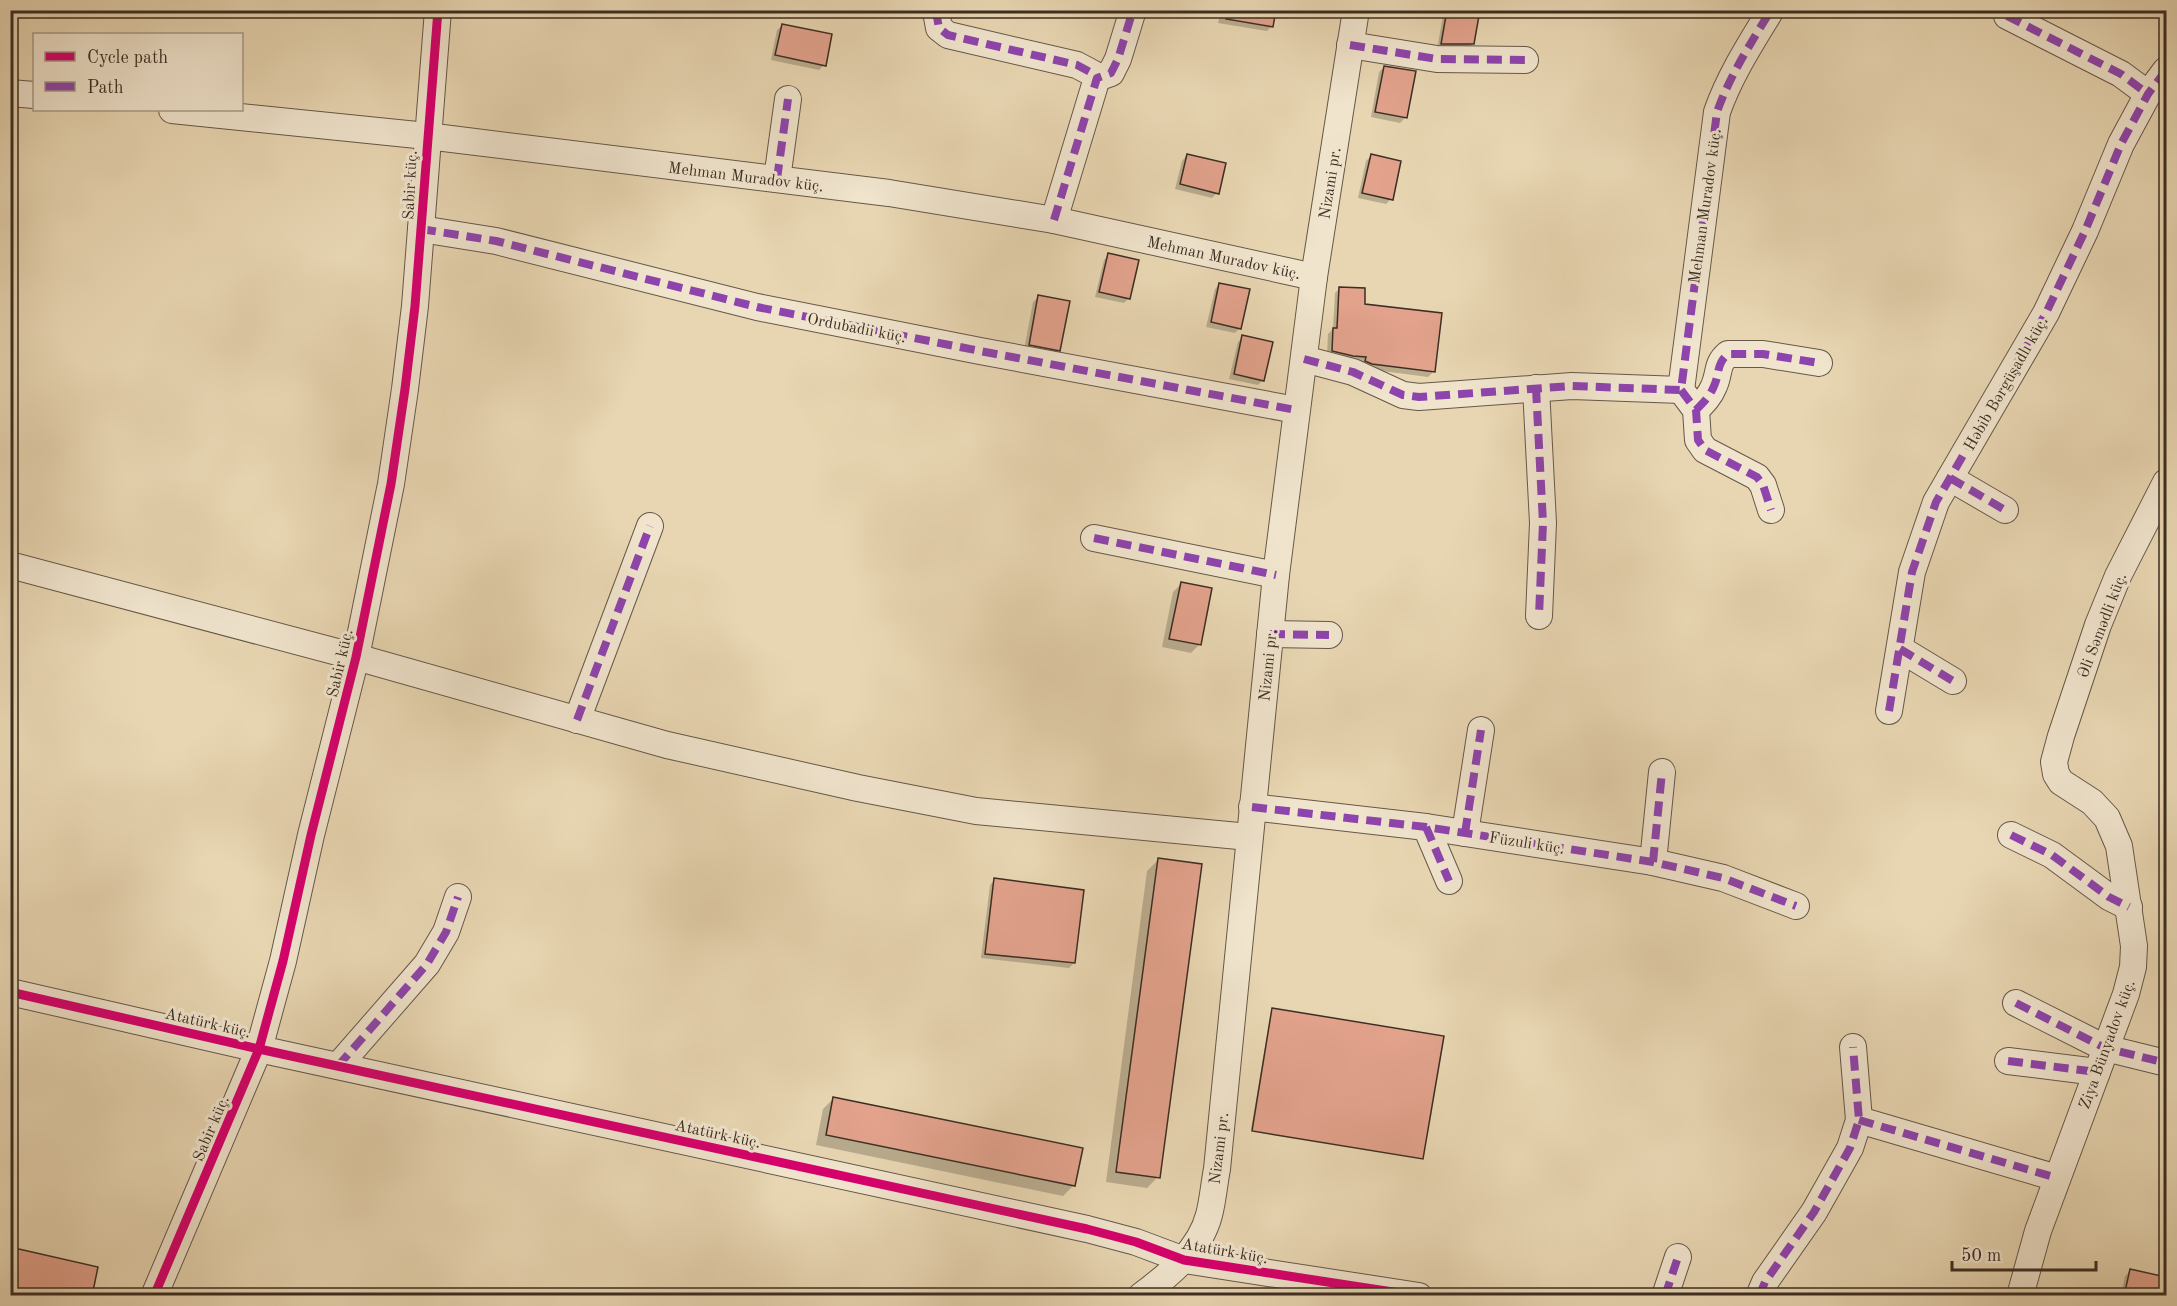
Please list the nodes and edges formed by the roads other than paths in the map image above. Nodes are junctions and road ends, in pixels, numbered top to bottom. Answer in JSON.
{"nodes":[{"id":1,"x":438,"y":10,"type":"edge"},
{"id":2,"x":939,"y":10,"type":"edge"},
{"id":3,"x":1133,"y":10,"type":"edge"},
{"id":4,"x":1356,"y":10,"type":"edge"},
{"id":5,"x":1770,"y":10,"type":"edge"},
{"id":6,"x":2007,"y":16,"type":"dead end"},
{"id":7,"x":1350,"y":45,"type":"junction"},
{"id":8,"x":1525,"y":60,"type":"dead end"},
{"id":9,"x":2166,"y":70,"type":"edge"},
{"id":10,"x":1097,"y":78,"type":"junction"},
{"id":11,"x":10,"y":93,"type":"edge"},
{"id":12,"x":2148,"y":94,"type":"junction"},
{"id":13,"x":33,"y":96,"type":"edge"},
{"id":14,"x":788,"y":99,"type":"dead end"},
{"id":15,"x":182,"y":111,"type":"edge"},
{"id":16,"x":427,"y":136,"type":"junction"},
{"id":17,"x":777,"y":179,"type":"junction"},
{"id":18,"x":1054,"y":220,"type":"junction"},
{"id":19,"x":421,"y":230,"type":"junction"},
{"id":20,"x":1314,"y":277,"type":"junction"},
{"id":21,"x":1304,"y":359,"type":"junction"},
{"id":22,"x":1819,"y":363,"type":"dead end"},
{"id":23,"x":1536,"y":388,"type":"junction"},
{"id":24,"x":1688,"y":400,"type":"junction"},
{"id":25,"x":1296,"y":410,"type":"junction"},
{"id":26,"x":1950,"y":478,"type":"junction"},
{"id":27,"x":2166,"y":482,"type":"edge"},
{"id":28,"x":1771,"y":510,"type":"dead end"},
{"id":29,"x":2006,"y":510,"type":"dead end"},
{"id":30,"x":650,"y":526,"type":"dead end"},
{"id":31,"x":1094,"y":538,"type":"dead end"},
{"id":32,"x":10,"y":565,"type":"edge"},
{"id":33,"x":1276,"y":575,"type":"junction"},
{"id":34,"x":1539,"y":616,"type":"dead end"},
{"id":35,"x":1270,"y":634,"type":"junction"},
{"id":36,"x":1329,"y":635,"type":"dead end"},
{"id":37,"x":1900,"y":650,"type":"junction"},
{"id":38,"x":356,"y":657,"type":"junction"},
{"id":39,"x":1953,"y":681,"type":"dead end"},
{"id":40,"x":1889,"y":711,"type":"dead end"},
{"id":41,"x":577,"y":720,"type":"junction"},
{"id":42,"x":1481,"y":730,"type":"dead end"},
{"id":43,"x":1662,"y":772,"type":"dead end"},
{"id":44,"x":2056,"y":774,"type":"joint"},
{"id":45,"x":1252,"y":807,"type":"junction"},
{"id":46,"x":1426,"y":827,"type":"junction"},
{"id":47,"x":1465,"y":833,"type":"junction"},
{"id":48,"x":2011,"y":836,"type":"dead end"},
{"id":49,"x":1249,"y":837,"type":"junction"},
{"id":50,"x":1653,"y":862,"type":"junction"},
{"id":51,"x":1449,"y":881,"type":"dead end"},
{"id":52,"x":458,"y":897,"type":"dead end"},
{"id":53,"x":1796,"y":906,"type":"dead end"},
{"id":54,"x":2129,"y":907,"type":"junction"},
{"id":55,"x":10,"y":992,"type":"edge"},
{"id":56,"x":2016,"y":1003,"type":"dead end"},
{"id":57,"x":1853,"y":1047,"type":"dead end"},
{"id":58,"x":259,"y":1049,"type":"junction"},
{"id":59,"x":2101,"y":1060,"type":"junction"},
{"id":60,"x":2008,"y":1061,"type":"dead end"},
{"id":61,"x":2166,"y":1063,"type":"edge"},
{"id":62,"x":338,"y":1066,"type":"junction"},
{"id":63,"x":1859,"y":1120,"type":"junction"},
{"id":64,"x":2057,"y":1178,"type":"junction"},
{"id":65,"x":1678,"y":1257,"type":"dead end"},
{"id":66,"x":1184,"y":1260,"type":"junction"},
{"id":67,"x":1146,"y":1294,"type":"edge"},
{"id":68,"x":154,"y":1296,"type":"edge"},
{"id":69,"x":1419,"y":1296,"type":"edge"},
{"id":70,"x":1665,"y":1296,"type":"edge"},
{"id":71,"x":1759,"y":1296,"type":"edge"},
{"id":72,"x":2020,"y":1296,"type":"edge"}],
"edges":[{"from":1,"to":16,"type":"street","name":"Sabir küç."},
{"from":2,"to":10,"type":"street"},
{"from":3,"to":10,"type":"street"},
{"from":4,"to":7,"type":"street","name":"Nizami pr."},
{"from":5,"to":24,"type":"street","name":"Mehman Muradov küç."},
{"from":6,"to":12,"type":"street"},
{"from":7,"to":8,"type":"street"},
{"from":7,"to":20,"type":"street","name":"Nizami pr."},
{"from":9,"to":12,"type":"street","name":"Həbib Bərgüşadlı küç."},
{"from":10,"to":18,"type":"street"},
{"from":11,"to":13,"type":"street"},
{"from":12,"to":26,"type":"street","name":"Həbib Bərgüşadlı küç."},
{"from":14,"to":17,"type":"street"},
{"from":15,"to":16,"type":"street","name":"Mehman Muradov küç."},
{"from":16,"to":17,"type":"street","name":"Mehman Muradov küç."},
{"from":16,"to":19,"type":"street","name":"Sabir küç."},
{"from":17,"to":18,"type":"street","name":"Mehman Muradov küç."},
{"from":18,"to":20,"type":"street","name":"Mehman Muradov küç."},
{"from":19,"to":25,"type":"street","name":"Ordubadii küç."},
{"from":19,"to":38,"type":"street","name":"Sabir küç."},
{"from":20,"to":21,"type":"street","name":"Nizami pr."},
{"from":21,"to":23,"type":"street"},
{"from":21,"to":25,"type":"street","name":"Nizami pr."},
{"from":22,"to":24,"type":"street"},
{"from":23,"to":24,"type":"street"},
{"from":23,"to":34,"type":"street"},
{"from":24,"to":28,"type":"street","name":"Mehman Muradov küç."},
{"from":25,"to":33,"type":"street","name":"Nizami pr."},
{"from":26,"to":29,"type":"street"},
{"from":26,"to":37,"type":"street","name":"Həbib Bərgüşadlı küç."},
{"from":27,"to":44,"type":"street","name":"Əli Səmədli küç."},
{"from":30,"to":41,"type":"street"},
{"from":31,"to":33,"type":"street"},
{"from":32,"to":38,"type":"street"},
{"from":33,"to":35,"type":"street","name":"Nizami pr."},
{"from":35,"to":36,"type":"street"},
{"from":35,"to":45,"type":"street","name":"Nizami pr."},
{"from":37,"to":39,"type":"street"},
{"from":37,"to":40,"type":"street","name":"Həbib Bərgüşadlı küç."},
{"from":38,"to":41,"type":"street"},
{"from":38,"to":58,"type":"street","name":"Sabir küç."},
{"from":41,"to":49,"type":"street"},
{"from":42,"to":47,"type":"street"},
{"from":43,"to":50,"type":"street"},
{"from":44,"to":54,"type":"street","name":"Ziya Bünyadov küç."},
{"from":45,"to":46,"type":"street","name":"Füzuli küç."},
{"from":45,"to":49,"type":"street","name":"Nizami pr."},
{"from":46,"to":47,"type":"street","name":"Füzuli küç."},
{"from":46,"to":51,"type":"street"},
{"from":47,"to":50,"type":"street","name":"Füzuli küç."},
{"from":48,"to":54,"type":"street"},
{"from":49,"to":66,"type":"street","name":"Nizami pr."},
{"from":50,"to":53,"type":"street","name":"Füzuli küç."},
{"from":52,"to":62,"type":"street"},
{"from":54,"to":59,"type":"street","name":"Ziya Bünyadov küç."},
{"from":55,"to":58,"type":"street","name":"Atatürk küç."},
{"from":56,"to":59,"type":"street"},
{"from":57,"to":63,"type":"street"},
{"from":58,"to":62,"type":"street","name":"Atatürk küç."},
{"from":58,"to":68,"type":"street","name":"Sabir küç."},
{"from":59,"to":60,"type":"street"},
{"from":59,"to":61,"type":"street"},
{"from":59,"to":64,"type":"street","name":"Ziya Bünyadov küç."},
{"from":62,"to":66,"type":"street","name":"Atatürk küç."},
{"from":63,"to":64,"type":"street"},
{"from":63,"to":71,"type":"street"},
{"from":64,"to":72,"type":"street","name":"Ziya Bünyadov küç."},
{"from":65,"to":70,"type":"street"},
{"from":66,"to":67,"type":"street","name":"Nizami pr."},
{"from":66,"to":69,"type":"street","name":"Atatürk küç."}]}
